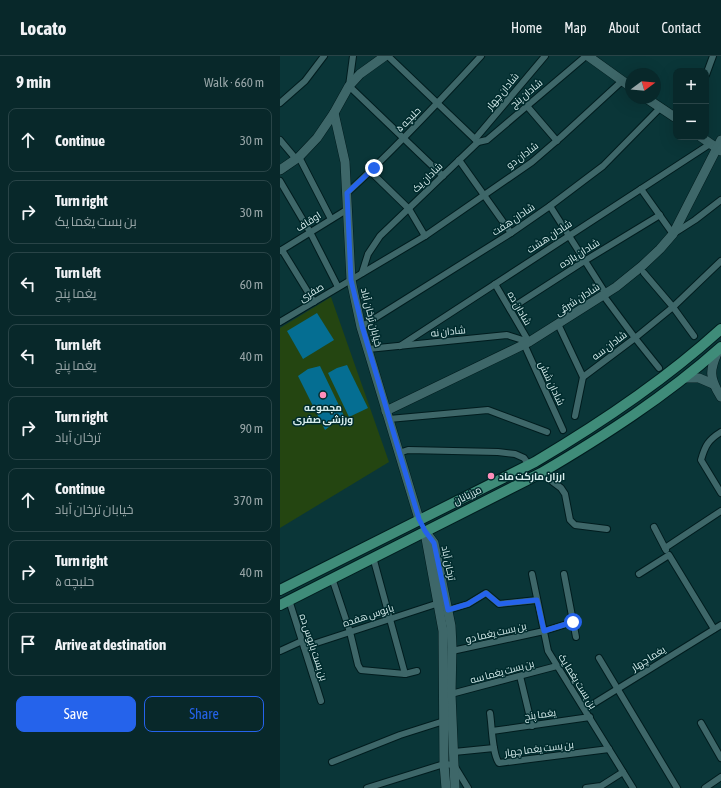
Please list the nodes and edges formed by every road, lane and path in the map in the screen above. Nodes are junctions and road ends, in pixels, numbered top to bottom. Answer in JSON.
{"nodes":[{"id":1,"x":324,"y":56,"type":"edge"},
{"id":2,"x":353,"y":56,"type":"edge"},
{"id":3,"x":387,"y":56,"type":"edge"},
{"id":4,"x":470,"y":56,"type":"edge"},
{"id":5,"x":481,"y":56,"type":"edge"},
{"id":6,"x":545,"y":56,"type":"edge"},
{"id":7,"x":587,"y":56,"type":"edge"},
{"id":8,"x":713,"y":56,"type":"edge"},
{"id":9,"x":476,"y":61,"type":"junction"},
{"id":10,"x":709,"y":68,"type":"edge"},
{"id":11,"x":622,"y":81,"type":"junction"},
{"id":12,"x":625,"y":83,"type":"edge"},
{"id":13,"x":349,"y":86,"type":"junction"},
{"id":14,"x":280,"y":103,"type":"edge"},
{"id":15,"x":437,"y":104,"type":"junction"},
{"id":16,"x":654,"y":104,"type":"edge"},
{"id":17,"x":527,"y":106,"type":"junction"},
{"id":18,"x":660,"y":108,"type":"junction"},
{"id":19,"x":334,"y":113,"type":"junction"},
{"id":20,"x":673,"y":116,"type":"edge"},
{"id":21,"x":404,"y":138,"type":"junction"},
{"id":22,"x":280,"y":140,"type":"edge"},
{"id":23,"x":476,"y":140,"type":"junction"},
{"id":24,"x":706,"y":140,"type":"edge"},
{"id":25,"x":557,"y":141,"type":"junction"},
{"id":26,"x":717,"y":146,"type":"edge"},
{"id":27,"x":297,"y":158,"type":"junction"},
{"id":28,"x":459,"y":160,"type":"junction"},
{"id":29,"x":280,"y":170,"type":"edge"},
{"id":30,"x":370,"y":171,"type":"junction"},
{"id":31,"x":443,"y":176,"type":"junction"},
{"id":32,"x":280,"y":181,"type":"edge"},
{"id":33,"x":641,"y":188,"type":"junction"},
{"id":34,"x":347,"y":193,"type":"junction"},
{"id":35,"x":484,"y":195,"type":"junction"},
{"id":36,"x":721,"y":200,"type":"edge"},
{"id":37,"x":550,"y":206,"type":"junction"},
{"id":38,"x":348,"y":209,"type":"junction"},
{"id":39,"x":409,"y":209,"type":"junction"},
{"id":40,"x":660,"y":214,"type":"junction"},
{"id":41,"x":331,"y":219,"type":"junction"},
{"id":42,"x":310,"y":232,"type":"junction"},
{"id":43,"x":511,"y":233,"type":"junction"},
{"id":44,"x":673,"y":234,"type":"junction"},
{"id":45,"x":570,"y":235,"type":"junction"},
{"id":46,"x":425,"y":236,"type":"junction"},
{"id":47,"x":281,"y":250,"type":"edge"},
{"id":48,"x":586,"y":260,"type":"junction"},
{"id":49,"x":721,"y":261,"type":"edge"},
{"id":50,"x":362,"y":273,"type":"junction"},
{"id":51,"x":644,"y":274,"type":"dead end"},
{"id":52,"x":351,"y":280,"type":"junction"},
{"id":53,"x":495,"y":284,"type":"junction"},
{"id":54,"x":338,"y":287,"type":"junction"},
{"id":55,"x":605,"y":294,"type":"junction"},
{"id":56,"x":314,"y":302,"type":"junction"},
{"id":57,"x":673,"y":307,"type":"junction"},
{"id":58,"x":510,"y":309,"type":"junction"},
{"id":59,"x":280,"y":322,"type":"edge"},
{"id":60,"x":558,"y":324,"type":"junction"},
{"id":61,"x":362,"y":326,"type":"junction"},
{"id":62,"x":721,"y":329,"type":"edge"},
{"id":63,"x":694,"y":336,"type":"dead end"},
{"id":64,"x":634,"y":338,"type":"junction"},
{"id":65,"x":526,"y":343,"type":"junction"},
{"id":66,"x":400,"y":346,"type":"junction"},
{"id":67,"x":720,"y":348,"type":"edge"},
{"id":68,"x":368,"y":349,"type":"junction"},
{"id":69,"x":659,"y":368,"type":"dead end"},
{"id":70,"x":583,"y":377,"type":"junction"},
{"id":71,"x":684,"y":378,"type":"junction"},
{"id":72,"x":713,"y":384,"type":"junction"},
{"id":73,"x":721,"y":397,"type":"edge"},
{"id":74,"x":388,"y":415,"type":"junction"},
{"id":75,"x":575,"y":416,"type":"dead end"},
{"id":76,"x":563,"y":430,"type":"dead end"},
{"id":77,"x":547,"y":432,"type":"dead end"},
{"id":78,"x":721,"y":432,"type":"edge"},
{"id":79,"x":399,"y":453,"type":"junction"},
{"id":80,"x":528,"y":465,"type":"junction"},
{"id":81,"x":541,"y":473,"type":"junction"},
{"id":82,"x":721,"y":493,"type":"edge"},
{"id":83,"x":721,"y":512,"type":"edge"},
{"id":84,"x":419,"y":519,"type":"junction"},
{"id":85,"x":654,"y":526,"type":"dead end"},
{"id":86,"x":607,"y":529,"type":"dead end"},
{"id":87,"x":425,"y":531,"type":"junction"},
{"id":88,"x":665,"y":548,"type":"junction"},
{"id":89,"x":669,"y":555,"type":"junction"},
{"id":90,"x":373,"y":557,"type":"junction"},
{"id":91,"x":532,"y":574,"type":"dead end"},
{"id":92,"x":564,"y":574,"type":"dead end"},
{"id":93,"x":640,"y":574,"type":"dead end"},
{"id":94,"x":332,"y":578,"type":"junction"},
{"id":95,"x":280,"y":590,"type":"edge"},
{"id":96,"x":537,"y":600,"type":"junction"},
{"id":97,"x":284,"y":603,"type":"edge"},
{"id":98,"x":439,"y":603,"type":"junction"},
{"id":99,"x":448,"y":610,"type":"junction"},
{"id":100,"x":390,"y":618,"type":"junction"},
{"id":101,"x":573,"y":622,"type":"junction"},
{"id":102,"x":721,"y":625,"type":"edge"},
{"id":103,"x":714,"y":629,"type":"junction"},
{"id":104,"x":544,"y":631,"type":"junction"},
{"id":105,"x":350,"y":632,"type":"junction"},
{"id":106,"x":576,"y":636,"type":"dead end"},
{"id":107,"x":303,"y":644,"type":"junction"},
{"id":108,"x":280,"y":651,"type":"edge"},
{"id":109,"x":452,"y":651,"type":"junction"},
{"id":110,"x":599,"y":658,"type":"dead end"},
{"id":111,"x":558,"y":666,"type":"junction"},
{"id":112,"x":417,"y":671,"type":"dead end"},
{"id":113,"x":405,"y":674,"type":"junction"},
{"id":114,"x":520,"y":676,"type":"junction"},
{"id":115,"x":617,"y":689,"type":"junction"},
{"id":116,"x":452,"y":694,"type":"junction"},
{"id":117,"x":321,"y":701,"type":"dead end"},
{"id":118,"x":585,"y":709,"type":"junction"},
{"id":119,"x":490,"y":713,"type":"dead end"},
{"id":120,"x":590,"y":717,"type":"junction"},
{"id":121,"x":444,"y":720,"type":"junction"},
{"id":122,"x":701,"y":723,"type":"dead end"},
{"id":123,"x":532,"y":726,"type":"junction"},
{"id":124,"x":492,"y":731,"type":"junction"},
{"id":125,"x":494,"y":748,"type":"junction"},
{"id":126,"x":609,"y":749,"type":"junction"},
{"id":127,"x":454,"y":752,"type":"junction"},
{"id":128,"x":721,"y":758,"type":"edge"},
{"id":129,"x":332,"y":762,"type":"dead end"},
{"id":130,"x":444,"y":764,"type":"junction"},
{"id":131,"x":454,"y":765,"type":"junction"},
{"id":132,"x":623,"y":772,"type":"junction"},
{"id":133,"x":721,"y":777,"type":"edge"},
{"id":134,"x":367,"y":788,"type":"edge"},
{"id":135,"x":446,"y":788,"type":"edge"},
{"id":136,"x":455,"y":788,"type":"edge"},
{"id":137,"x":468,"y":788,"type":"edge"},
{"id":138,"x":586,"y":788,"type":"edge"},
{"id":139,"x":633,"y":788,"type":"edge"},
{"id":140,"x":677,"y":788,"type":"edge"},
{"id":141,"x":705,"y":788,"type":"edge"}],
"edges":[{"from":1,"to":14,"type":"street"},
{"from":2,"to":13,"type":"street"},
{"from":3,"to":13,"type":"street"},
{"from":3,"to":15,"type":"street"},
{"from":4,"to":9,"type":"street"},
{"from":5,"to":9,"type":"street","name":"حلبچه ۵"},
{"from":6,"to":23,"type":"street","name":"شادان چهار"},
{"from":7,"to":11,"type":"street"},
{"from":7,"to":17,"type":"street","name":"شادان پنج"},
{"from":8,"to":10,"type":"street"},
{"from":9,"to":15,"type":"street","name":"حلبچه ۵"},
{"from":11,"to":12,"type":"street"},
{"from":11,"to":25,"type":"street","name":"شادان دو"},
{"from":13,"to":19,"type":"street"},
{"from":13,"to":21,"type":"street"},
{"from":15,"to":21,"type":"street","name":"حلبچه ۵"},
{"from":15,"to":23,"type":"street"},
{"from":16,"to":18,"type":"street"},
{"from":17,"to":23,"type":"street","name":"شادان پنج"},
{"from":17,"to":25,"type":"street"},
{"from":18,"to":20,"type":"street"},
{"from":18,"to":37,"type":"street","name":"شادان هفت"},
{"from":19,"to":27,"type":"street"},
{"from":19,"to":34,"type":"street","name":"خیابان ترخان آباد"},
{"from":21,"to":30,"type":"street","name":"حلبچه ۵"},
{"from":21,"to":31,"type":"street"},
{"from":22,"to":27,"type":"street"},
{"from":23,"to":28,"type":"street","name":"شادان یک"},
{"from":24,"to":26,"type":"street"},
{"from":25,"to":35,"type":"street","name":"شادان دو"},
{"from":26,"to":33,"type":"street","name":"شادان هشت"},
{"from":26,"to":44,"type":"street","name":"شادان شرقی"},
{"from":27,"to":29,"type":"street"},
{"from":27,"to":41,"type":"street"},
{"from":28,"to":31,"type":"street","name":"شادان یک"},
{"from":28,"to":35,"type":"street"},
{"from":30,"to":34,"type":"street","name":"حلبچه ۵"},
{"from":30,"to":39,"type":"street"},
{"from":31,"to":39,"type":"street","name":"شادان یک"},
{"from":32,"to":42,"type":"street"},
{"from":33,"to":40,"type":"street"},
{"from":33,"to":45,"type":"street","name":"شادان هشت"},
{"from":34,"to":38,"type":"street","name":"خیابان ترخان آباد"},
{"from":35,"to":43,"type":"street"},
{"from":35,"to":46,"type":"street","name":"شادان دو"},
{"from":36,"to":44,"type":"street"},
{"from":37,"to":43,"type":"street","name":"شادان هفت"},
{"from":37,"to":45,"type":"street"},
{"from":38,"to":41,"type":"street","name":"اوقاف"},
{"from":38,"to":52,"type":"street","name":"خیابان ترخان آباد"},
{"from":39,"to":46,"type":"street"},
{"from":39,"to":50,"type":"street","name":"شادان یک"},
{"from":40,"to":44,"type":"street"},
{"from":40,"to":48,"type":"street","name":"شادان یازده"},
{"from":41,"to":42,"type":"street","name":"اوقاف"},
{"from":42,"to":47,"type":"street","name":"اوقاف"},
{"from":42,"to":54,"type":"street"},
{"from":43,"to":61,"type":"street","name":"شادان هفت"},
{"from":44,"to":55,"type":"street","name":"شادان شرقی"},
{"from":45,"to":48,"type":"street"},
{"from":45,"to":53,"type":"street","name":"شادان هشت"},
{"from":46,"to":50,"type":"street","name":"شادان دو"},
{"from":47,"to":56,"type":"street"},
{"from":48,"to":55,"type":"street"},
{"from":48,"to":58,"type":"street","name":"شادان یازده"},
{"from":49,"to":57,"type":"street"},
{"from":50,"to":52,"type":"street","name":"شادان دو"},
{"from":51,"to":57,"type":"street"},
{"from":52,"to":54,"type":"street","name":"صفری"},
{"from":52,"to":61,"type":"street","name":"خیابان ترخان آباد"},
{"from":53,"to":58,"type":"street","name":"شادان ده"},
{"from":53,"to":66,"type":"street","name":"شادان هشت"},
{"from":54,"to":56,"type":"street","name":"صفری"},
{"from":55,"to":60,"type":"street","name":"شادان شرقی"},
{"from":55,"to":64,"type":"street"},
{"from":56,"to":59,"type":"street","name":"صفری"},
{"from":57,"to":63,"type":"street"},
{"from":57,"to":64,"type":"street"},
{"from":58,"to":65,"type":"street","name":"شادان ده"},
{"from":60,"to":65,"type":"street","name":"شادان شرقی"},
{"from":60,"to":70,"type":"street"},
{"from":61,"to":68,"type":"street","name":"خیابان ترخان آباد"},
{"from":62,"to":80,"type":"main road","name":"مرزبانان"},
{"from":64,"to":69,"type":"street","name":"شادان سه"},
{"from":64,"to":70,"type":"street","name":"شادان سه"},
{"from":65,"to":66,"type":"street","name":"شادان نه"},
{"from":65,"to":74,"type":"street","name":"شادان شرقی"},
{"from":65,"to":76,"type":"street","name":"شادان شش"},
{"from":66,"to":68,"type":"street","name":"شادان نه"},
{"from":67,"to":71,"type":"main road","name":"مرزبانان"},
{"from":67,"to":72,"type":"street"},
{"from":68,"to":74,"type":"street","name":"خیابان ترخان آباد"},
{"from":70,"to":75,"type":"street"},
{"from":71,"to":72,"type":"street"},
{"from":71,"to":81,"type":"main road","name":"مرزبانان"},
{"from":72,"to":73,"type":"street"},
{"from":74,"to":77,"type":"street"},
{"from":74,"to":79,"type":"street","name":"خیابان ترخان آباد"},
{"from":78,"to":82,"type":"street"},
{"from":79,"to":80,"type":"street"},
{"from":79,"to":84,"type":"street","name":"خیابان ترخان آباد"},
{"from":80,"to":84,"type":"main road","name":"مرزبانان"},
{"from":81,"to":86,"type":"street"},
{"from":81,"to":87,"type":"main road","name":"مرزبانان"},
{"from":83,"to":88,"type":"street"},
{"from":84,"to":87,"type":"main road"},
{"from":84,"to":95,"type":"main road","name":"مرزبانان"},
{"from":85,"to":88,"type":"street"},
{"from":87,"to":90,"type":"main road","name":"مرزبانان"},
{"from":87,"to":98,"type":"street","name":"ترخان آباد"},
{"from":87,"to":99,"type":"street","name":"ترخان آباد"},
{"from":88,"to":89,"type":"street"},
{"from":89,"to":93,"type":"street"},
{"from":89,"to":103,"type":"street"},
{"from":90,"to":94,"type":"main road","name":"مرزبانان"},
{"from":90,"to":100,"type":"street"},
{"from":91,"to":96,"type":"street","name":"بن بست یغما یک"},
{"from":92,"to":101,"type":"street"},
{"from":94,"to":97,"type":"main road","name":"مرزبانان"},
{"from":94,"to":105,"type":"street"},
{"from":96,"to":99,"type":"street"},
{"from":96,"to":104,"type":"street","name":"بن بست یغما یک"},
{"from":97,"to":107,"type":"street","name":"بن بست بابوس ده"},
{"from":98,"to":100,"type":"street","name":"بابوس هفده"},
{"from":98,"to":121,"type":"street","name":"ترخان آباد"},
{"from":99,"to":109,"type":"street","name":"ترخان آباد"},
{"from":100,"to":105,"type":"street","name":"بابوس هفده"},
{"from":100,"to":113,"type":"street"},
{"from":101,"to":104,"type":"street","name":"بن بست یغما دو"},
{"from":101,"to":106,"type":"street"},
{"from":102,"to":103,"type":"street","name":"یغما چهار"},
{"from":103,"to":115,"type":"street","name":"یغما چهار"},
{"from":104,"to":109,"type":"street","name":"بن بست یغما دو"},
{"from":104,"to":111,"type":"street","name":"بن بست یغما یک"},
{"from":105,"to":107,"type":"street","name":"بابوس هفده"},
{"from":105,"to":113,"type":"street"},
{"from":107,"to":108,"type":"street","name":"بابوس هفده"},
{"from":107,"to":117,"type":"street","name":"بن بست بابوس ده"},
{"from":109,"to":116,"type":"street","name":"ترخان آباد"},
{"from":110,"to":115,"type":"street"},
{"from":111,"to":114,"type":"street","name":"بن بست یغما سه"},
{"from":111,"to":118,"type":"street","name":"بن بست یغما یک"},
{"from":112,"to":113,"type":"street"},
{"from":114,"to":116,"type":"street","name":"بن بست یغما سه"},
{"from":114,"to":123,"type":"street"},
{"from":115,"to":118,"type":"street","name":"یغما چهار"},
{"from":115,"to":140,"type":"street"},
{"from":116,"to":127,"type":"street","name":"ترخان آباد"},
{"from":118,"to":120,"type":"street","name":"بن بست یغما یک"},
{"from":119,"to":124,"type":"street","name":"بن بست یغما چهار"},
{"from":120,"to":123,"type":"street","name":"یغما پنج"},
{"from":120,"to":126,"type":"street","name":"بن بست یغما یک"},
{"from":121,"to":129,"type":"street"},
{"from":121,"to":130,"type":"street","name":"ترخان آباد"},
{"from":122,"to":128,"type":"street"},
{"from":123,"to":124,"type":"street","name":"یغما پنج"},
{"from":124,"to":125,"type":"street","name":"بن بست یغما چهار"},
{"from":125,"to":126,"type":"street","name":"بن بست یغما چهار"},
{"from":125,"to":127,"type":"street"},
{"from":126,"to":132,"type":"street","name":"بن بست یغما یک"},
{"from":127,"to":131,"type":"street","name":"ترخان آباد"},
{"from":130,"to":131,"type":"street"},
{"from":130,"to":134,"type":"street"},
{"from":130,"to":135,"type":"street","name":"ترخان آباد"},
{"from":131,"to":136,"type":"street","name":"ترخان آباد"},
{"from":131,"to":137,"type":"street"},
{"from":132,"to":138,"type":"street"},
{"from":132,"to":139,"type":"street","name":"بن بست یغما یک"},
{"from":133,"to":141,"type":"street"}]}
